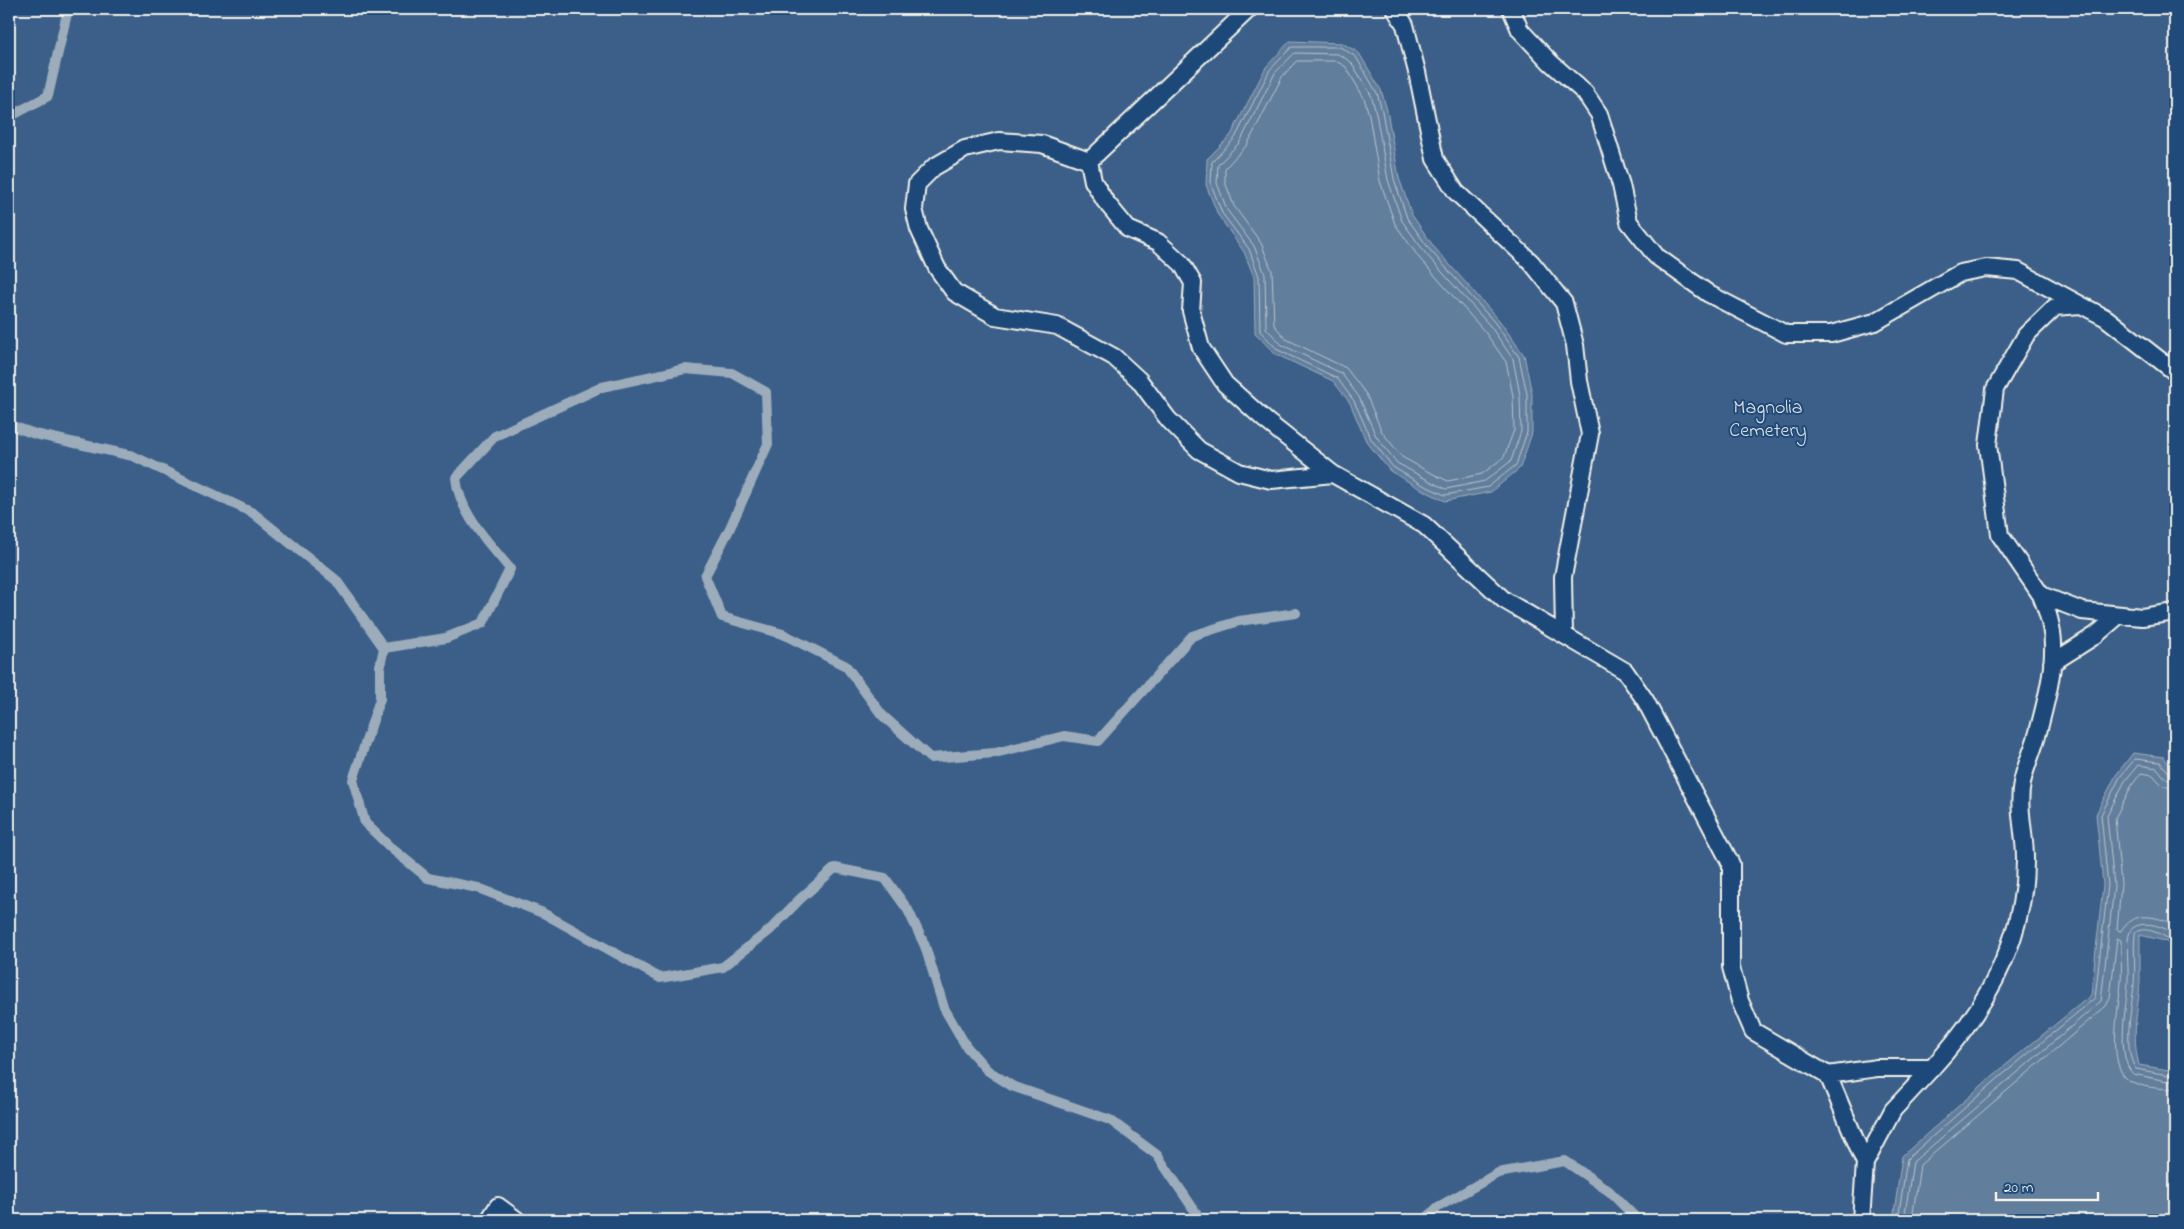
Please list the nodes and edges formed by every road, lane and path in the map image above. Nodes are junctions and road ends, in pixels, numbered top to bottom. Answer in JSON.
{"nodes":[{"id":1,"x":1248,"y":9,"type":"edge"},
{"id":2,"x":1395,"y":9,"type":"edge"},
{"id":3,"x":1511,"y":9,"type":"edge"},
{"id":4,"x":1089,"y":162,"type":"junction"},
{"id":5,"x":2081,"y":305,"type":"junction"},
{"id":6,"x":2175,"y":372,"type":"edge"},
{"id":7,"x":1333,"y":474,"type":"junction"},
{"id":8,"x":2041,"y":595,"type":"junction"},
{"id":9,"x":2175,"y":612,"type":"edge"},
{"id":10,"x":2119,"y":614,"type":"junction"},
{"id":11,"x":1564,"y":635,"type":"junction"},
{"id":12,"x":2052,"y":663,"type":"junction"},
{"id":13,"x":1932,"y":1068,"type":"junction"},
{"id":14,"x":1828,"y":1075,"type":"junction"},
{"id":15,"x":1865,"y":1163,"type":"junction"},
{"id":16,"x":489,"y":1220,"type":"edge"},
{"id":17,"x":517,"y":1220,"type":"edge"},
{"id":18,"x":1861,"y":1220,"type":"edge"}],
"edges":[{"from":1,"to":4,"type":"lane"},
{"from":2,"to":11,"type":"lane"},
{"from":3,"to":5,"type":"lane"},
{"from":4,"to":7,"type":"lane"},
{"from":4,"to":7,"type":"lane"},
{"from":5,"to":6,"type":"lane"},
{"from":5,"to":8,"type":"lane"},
{"from":7,"to":11,"type":"lane"},
{"from":8,"to":10,"type":"lane"},
{"from":8,"to":12,"type":"lane"},
{"from":9,"to":10,"type":"lane"},
{"from":10,"to":12,"type":"lane"},
{"from":11,"to":14,"type":"lane"},
{"from":12,"to":13,"type":"lane"},
{"from":13,"to":14,"type":"lane"},
{"from":13,"to":15,"type":"lane"},
{"from":14,"to":15,"type":"lane"},
{"from":15,"to":18,"type":"lane"},
{"from":16,"to":17,"type":"lane"}]}
